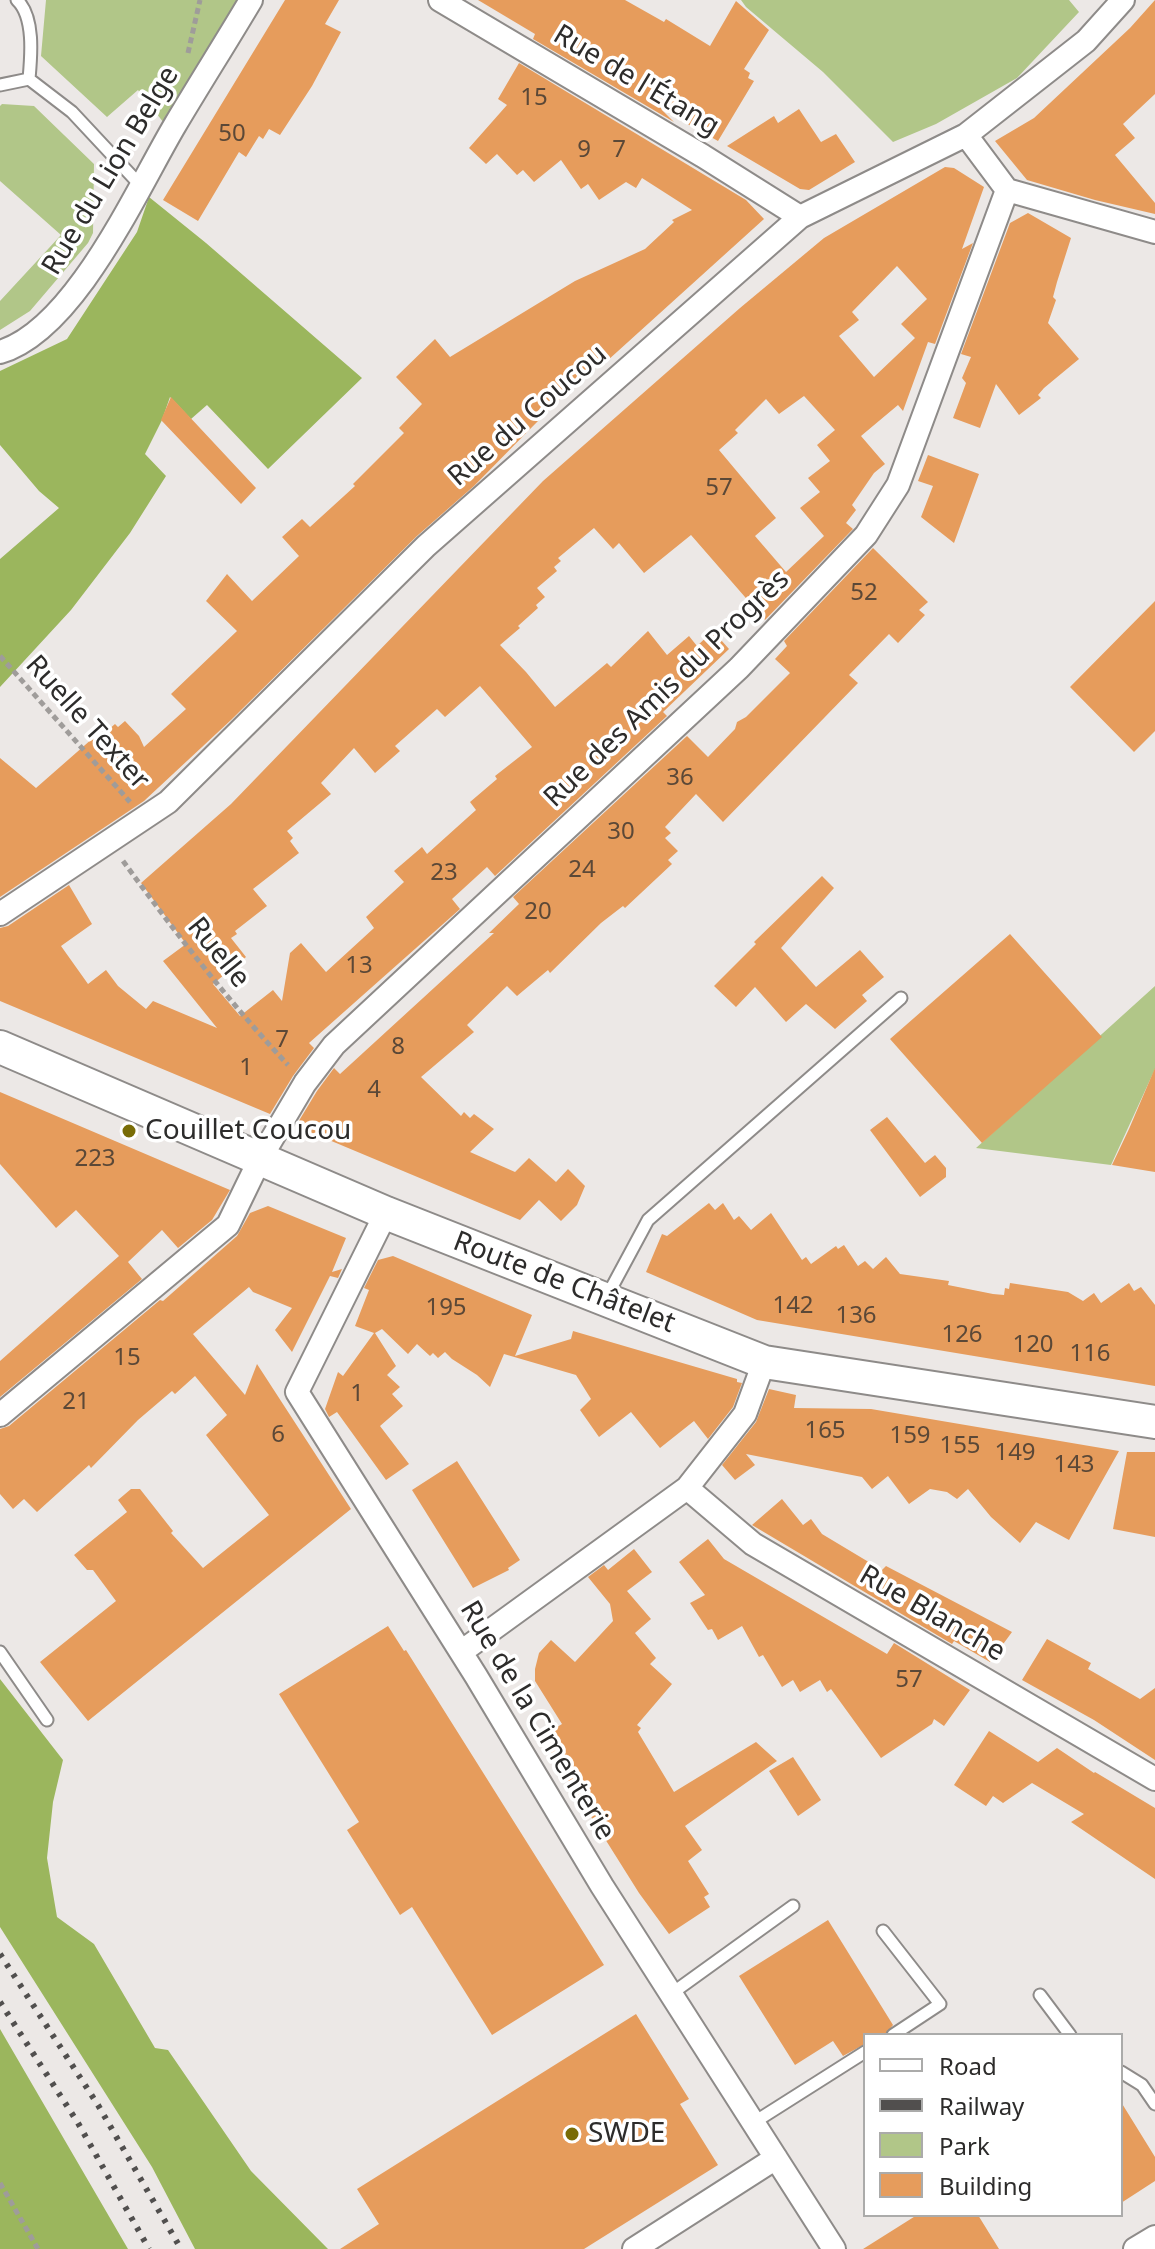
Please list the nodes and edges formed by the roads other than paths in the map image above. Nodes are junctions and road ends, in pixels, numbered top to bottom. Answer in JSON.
{"nodes":[{"id":1,"x":17,"y":0,"type":"edge"},
{"id":2,"x":251,"y":0,"type":"edge"},
{"id":3,"x":440,"y":0,"type":"edge"},
{"id":4,"x":1123,"y":0,"type":"edge"},
{"id":5,"x":29,"y":79,"type":"junction"},
{"id":6,"x":0,"y":85,"type":"edge"},
{"id":7,"x":966,"y":135,"type":"junction"},
{"id":8,"x":142,"y":187,"type":"junction"},
{"id":9,"x":1007,"y":190,"type":"junction"},
{"id":10,"x":800,"y":217,"type":"junction"},
{"id":11,"x":1155,"y":232,"type":"edge"},
{"id":12,"x":0,"y":352,"type":"edge"},
{"id":13,"x":0,"y":914,"type":"edge"},
{"id":14,"x":901,"y":998,"type":"dead end"},
{"id":15,"x":0,"y":1047,"type":"edge"},
{"id":16,"x":260,"y":1159,"type":"junction"},
{"id":17,"x":386,"y":1213,"type":"junction"},
{"id":18,"x":605,"y":1298,"type":"junction"},
{"id":19,"x":764,"y":1362,"type":"junction"},
{"id":20,"x":0,"y":1415,"type":"edge"},
{"id":21,"x":1155,"y":1422,"type":"edge"},
{"id":22,"x":687,"y":1488,"type":"junction"},
{"id":23,"x":0,"y":1652,"type":"edge"},
{"id":24,"x":461,"y":1652,"type":"junction"},
{"id":25,"x":47,"y":1720,"type":"dead end"},
{"id":26,"x":1155,"y":1779,"type":"edge"},
{"id":27,"x":793,"y":1906,"type":"dead end"},
{"id":28,"x":883,"y":1931,"type":"dead end"},
{"id":29,"x":671,"y":1994,"type":"junction"},
{"id":30,"x":1040,"y":1995,"type":"dead end"},
{"id":31,"x":896,"y":2033,"type":"edge"},
{"id":32,"x":1068,"y":2033,"type":"edge"},
{"id":33,"x":863,"y":2053,"type":"edge"},
{"id":34,"x":1123,"y":2073,"type":"edge"},
{"id":35,"x":1155,"y":2104,"type":"edge"},
{"id":36,"x":753,"y":2123,"type":"junction"},
{"id":37,"x":776,"y":2158,"type":"junction"},
{"id":38,"x":1155,"y":2237,"type":"edge"},
{"id":39,"x":634,"y":2249,"type":"edge"},
{"id":40,"x":834,"y":2249,"type":"edge"},
{"id":41,"x":1135,"y":2249,"type":"edge"}],
"edges":[{"from":1,"to":5,"type":"lane"},
{"from":2,"to":8,"type":"street","name":"Rue du Lion Belge"},
{"from":3,"to":10,"type":"street","name":"Rue de l'Étang"},
{"from":4,"to":7,"type":"street","name":"Rue du Coucou"},
{"from":5,"to":6,"type":"lane"},
{"from":5,"to":8,"type":"lane"},
{"from":7,"to":9,"type":"street"},
{"from":7,"to":10,"type":"street","name":"Rue du Coucou"},
{"from":8,"to":12,"type":"street","name":"Rue du Lion Belge"},
{"from":9,"to":11,"type":"street"},
{"from":9,"to":16,"type":"street","name":"Rue des Amis du Progrès"},
{"from":10,"to":13,"type":"street","name":"Rue du Coucou"},
{"from":14,"to":18,"type":"lane"},
{"from":15,"to":16,"type":"main road","name":"Route de Châtelet"},
{"from":16,"to":17,"type":"main road","name":"Route de Châtelet"},
{"from":16,"to":20,"type":"street","name":"Rue des Amis du Progrès"},
{"from":17,"to":18,"type":"main road","name":"Route de Châtelet"},
{"from":17,"to":24,"type":"street","name":"Rue de la Cimenterie"},
{"from":18,"to":19,"type":"main road","name":"Route de Châtelet"},
{"from":19,"to":21,"type":"main road","name":"Route de Châtelet"},
{"from":19,"to":22,"type":"street"},
{"from":22,"to":24,"type":"street"},
{"from":22,"to":26,"type":"street","name":"Rue Blanche"},
{"from":23,"to":25,"type":"lane"},
{"from":24,"to":29,"type":"street","name":"Rue de la Cimenterie"},
{"from":27,"to":29,"type":"lane"},
{"from":28,"to":31,"type":"lane"},
{"from":29,"to":36,"type":"street","name":"Rue de la Cimenterie"},
{"from":30,"to":32,"type":"lane"},
{"from":33,"to":36,"type":"lane"},
{"from":34,"to":35,"type":"lane"},
{"from":36,"to":37,"type":"street","name":"Rue de la Cimenterie"},
{"from":37,"to":39,"type":"street"},
{"from":37,"to":40,"type":"street","name":"Rue de la Cimenterie"},
{"from":38,"to":41,"type":"street"}]}
